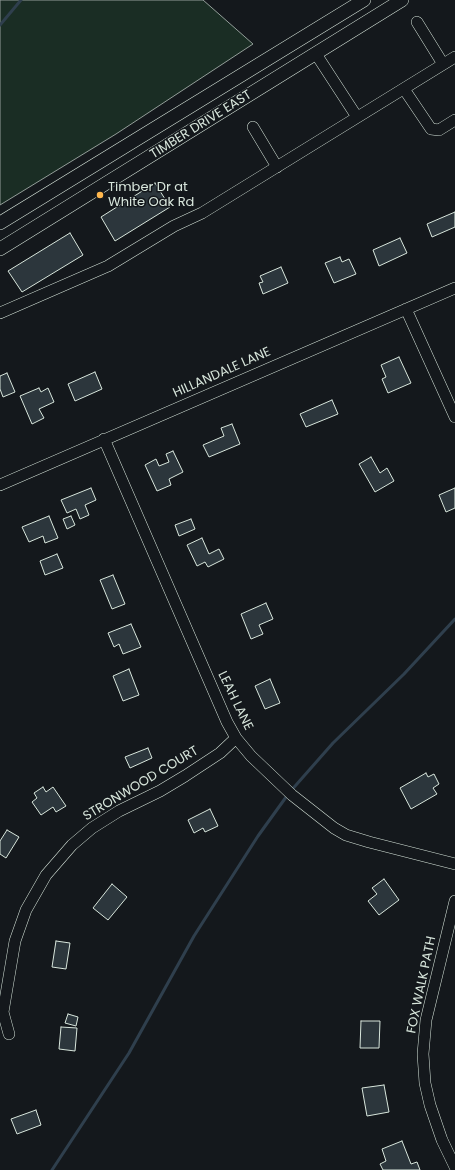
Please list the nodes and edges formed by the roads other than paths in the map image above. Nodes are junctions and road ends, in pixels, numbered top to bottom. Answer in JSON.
{"nodes":[{"id":1,"x":364,"y":0,"type":"edge"},
{"id":2,"x":399,"y":2,"type":"edge"},
{"id":3,"x":417,"y":22,"type":"dead end"},
{"id":4,"x":316,"y":54,"type":"junction"},
{"id":5,"x":455,"y":57,"type":"edge"},
{"id":6,"x":443,"y":64,"type":"junction"},
{"id":7,"x":404,"y":89,"type":"junction"},
{"id":8,"x":357,"y":117,"type":"junction"},
{"id":9,"x":455,"y":120,"type":"edge"},
{"id":10,"x":253,"y":127,"type":"dead end"},
{"id":11,"x":277,"y":167,"type":"junction"},
{"id":12,"x":0,"y":223,"type":"edge"},
{"id":13,"x":0,"y":249,"type":"edge"},
{"id":14,"x":455,"y":288,"type":"edge"},
{"id":15,"x":406,"y":309,"type":"junction"},
{"id":16,"x":0,"y":313,"type":"edge"},
{"id":17,"x":455,"y":417,"type":"edge"},
{"id":18,"x":104,"y":439,"type":"junction"},
{"id":19,"x":0,"y":486,"type":"edge"},
{"id":20,"x":236,"y":738,"type":"junction"},
{"id":21,"x":455,"y":864,"type":"edge"},
{"id":22,"x":455,"y":901,"type":"edge"},
{"id":23,"x":9,"y":1034,"type":"dead end"},
{"id":24,"x":455,"y":1167,"type":"edge"}],
"edges":[{"from":1,"to":12,"type":"main road","name":"TIMBER DRIVE EAST"},
{"from":2,"to":4,"type":"main road","name":"TIMBER DRIVE EAST"},
{"from":3,"to":6,"type":"street"},
{"from":4,"to":8,"type":"street"},
{"from":4,"to":13,"type":"main road","name":"TIMBER DRIVE EAST"},
{"from":5,"to":6,"type":"street"},
{"from":6,"to":7,"type":"street"},
{"from":7,"to":8,"type":"street"},
{"from":7,"to":9,"type":"street"},
{"from":8,"to":11,"type":"street"},
{"from":10,"to":11,"type":"street"},
{"from":11,"to":16,"type":"street"},
{"from":14,"to":15,"type":"street","name":"HILLANDALE LANE"},
{"from":15,"to":17,"type":"street"},
{"from":15,"to":18,"type":"street","name":"HILLANDALE LANE"},
{"from":18,"to":19,"type":"street","name":"HILLANDALE LANE"},
{"from":18,"to":20,"type":"street","name":"LEAH LANE"},
{"from":20,"to":21,"type":"street","name":"LEAH LANE"},
{"from":20,"to":23,"type":"street","name":"STRONWOOD COURT"},
{"from":22,"to":24,"type":"street","name":"FOX WALK PATH"}]}
